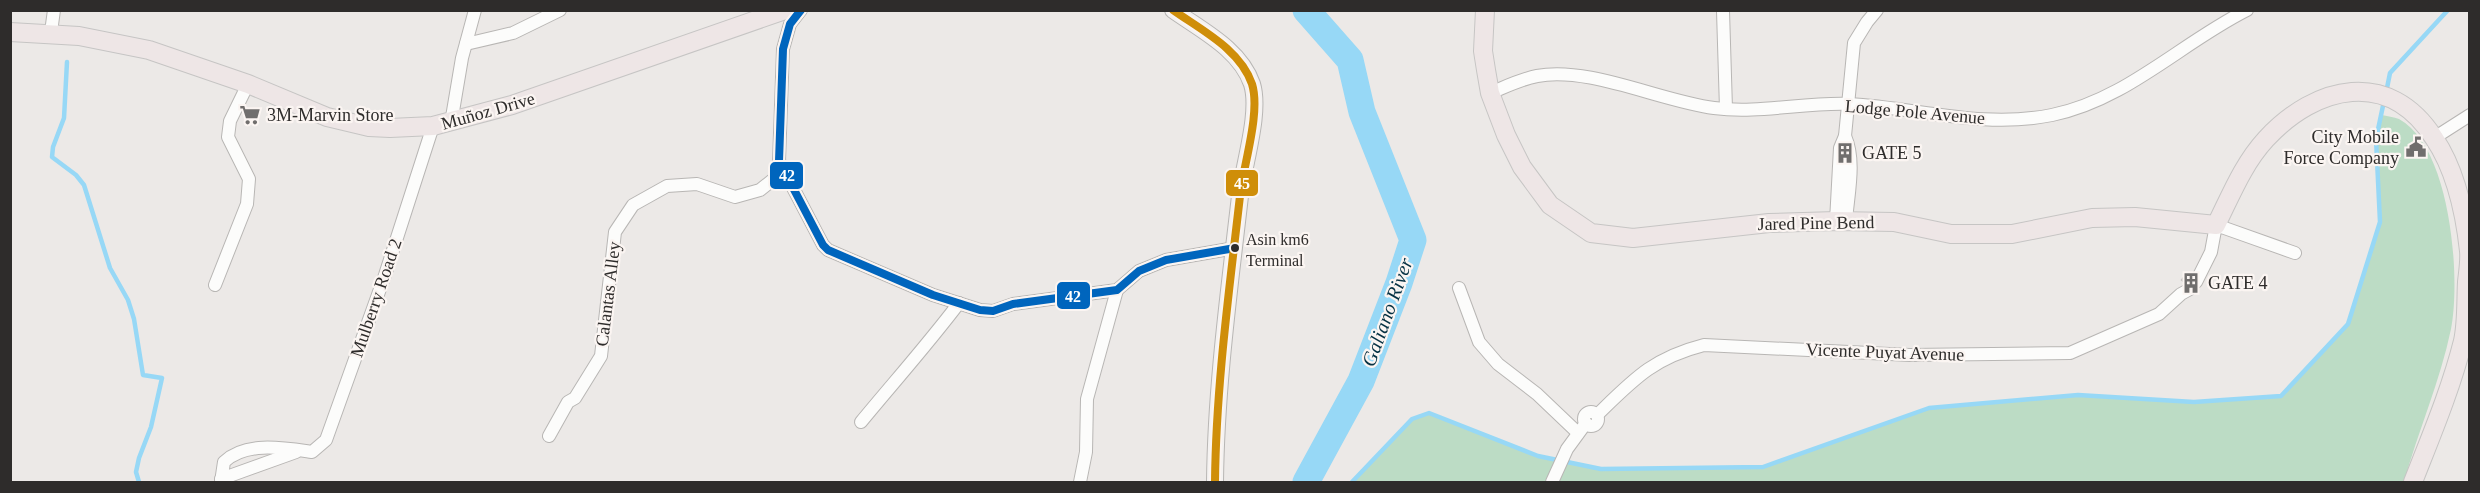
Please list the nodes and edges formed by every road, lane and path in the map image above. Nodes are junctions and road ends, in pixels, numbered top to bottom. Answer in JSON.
{"nodes":[{"id":1,"x":54,"y":10,"type":"edge"},
{"id":2,"x":475,"y":10,"type":"edge"},
{"id":3,"x":560,"y":10,"type":"edge"},
{"id":4,"x":785,"y":10,"type":"edge"},
{"id":5,"x":801,"y":10,"type":"edge"},
{"id":6,"x":1173,"y":10,"type":"edge"},
{"id":7,"x":1485,"y":10,"type":"edge"},
{"id":8,"x":1877,"y":10,"type":"edge"},
{"id":9,"x":2247,"y":10,"type":"edge"},
{"id":10,"x":1723,"y":11,"type":"edge"},
{"id":11,"x":51,"y":32,"type":"junction"},
{"id":12,"x":10,"y":33,"type":"edge"},
{"id":13,"x":466,"y":44,"type":"junction"},
{"id":14,"x":248,"y":84,"type":"junction"},
{"id":15,"x":1490,"y":93,"type":"junction"},
{"id":16,"x":1848,"y":104,"type":"junction"},
{"id":17,"x":1726,"y":109,"type":"junction"},
{"id":18,"x":2469,"y":115,"type":"edge"},
{"id":19,"x":452,"y":123,"type":"junction"},
{"id":20,"x":433,"y":126,"type":"junction"},
{"id":21,"x":2434,"y":138,"type":"junction"},
{"id":22,"x":779,"y":161,"type":"junction"},
{"id":23,"x":1841,"y":221,"type":"junction"},
{"id":24,"x":2216,"y":225,"type":"junction"},
{"id":25,"x":1235,"y":248,"type":"junction"},
{"id":26,"x":2295,"y":254,"type":"dead end"},
{"id":27,"x":215,"y":285,"type":"dead end"},
{"id":28,"x":1459,"y":288,"type":"dead end"},
{"id":29,"x":1117,"y":290,"type":"junction"},
{"id":30,"x":959,"y":303,"type":"junction"},
{"id":31,"x":861,"y":422,"type":"dead end"},
{"id":32,"x":1582,"y":428,"type":"junction"},
{"id":33,"x":549,"y":436,"type":"dead end"},
{"id":34,"x":300,"y":450,"type":"junction"},
{"id":35,"x":221,"y":481,"type":"edge"},
{"id":36,"x":1552,"y":482,"type":"edge"},
{"id":37,"x":1080,"y":483,"type":"edge"},
{"id":38,"x":1215,"y":483,"type":"edge"},
{"id":39,"x":2413,"y":483,"type":"edge"}],
"edges":[{"from":1,"to":11,"type":"street"},
{"from":2,"to":13,"type":"street"},
{"from":3,"to":13,"type":"street"},
{"from":4,"to":19,"type":"main road","name":"Muñoz Drive"},
{"from":5,"to":22,"type":"street"},
{"from":6,"to":25,"type":"main road"},
{"from":7,"to":15,"type":"main road","name":"Jared Pine Bend"},
{"from":8,"to":16,"type":"street"},
{"from":9,"to":16,"type":"street","name":"Lodge Pole Avenue"},
{"from":10,"to":17,"type":"street"},
{"from":11,"to":12,"type":"main road","name":"Muñoz Drive"},
{"from":11,"to":14,"type":"main road","name":"Muñoz Drive"},
{"from":13,"to":19,"type":"street"},
{"from":14,"to":20,"type":"main road","name":"Muñoz Drive"},
{"from":14,"to":27,"type":"street"},
{"from":15,"to":17,"type":"street","name":"Lodge Pole Avenue"},
{"from":15,"to":23,"type":"main road","name":"Jared Pine Bend"},
{"from":16,"to":17,"type":"street","name":"Lodge Pole Avenue"},
{"from":16,"to":23,"type":"street"},
{"from":18,"to":21,"type":"street"},
{"from":19,"to":20,"type":"main road","name":"Muñoz Drive"},
{"from":20,"to":34,"type":"street","name":"Mulberry Road 2"},
{"from":21,"to":24,"type":"main road","name":"Vicente Puyat Avenue"},
{"from":21,"to":39,"type":"main road","name":"Vicente Puyat Avenue"},
{"from":22,"to":30,"type":"street"},
{"from":22,"to":33,"type":"street","name":"Calantas Alley"},
{"from":23,"to":24,"type":"main road","name":"Jared Pine Bend"},
{"from":24,"to":26,"type":"street","name":"Jared Pine Bend"},
{"from":24,"to":32,"type":"street","name":"Vicente Puyat Avenue"},
{"from":25,"to":29,"type":"street"},
{"from":25,"to":38,"type":"main road"},
{"from":28,"to":32,"type":"street"},
{"from":29,"to":30,"type":"street"},
{"from":29,"to":37,"type":"street"},
{"from":30,"to":31,"type":"street"},
{"from":32,"to":36,"type":"street"},
{"from":34,"to":35,"type":"street","name":"Mulberry Road 2"},
{"from":34,"to":35,"type":"street","name":"Mulberry Road 2"}]}
